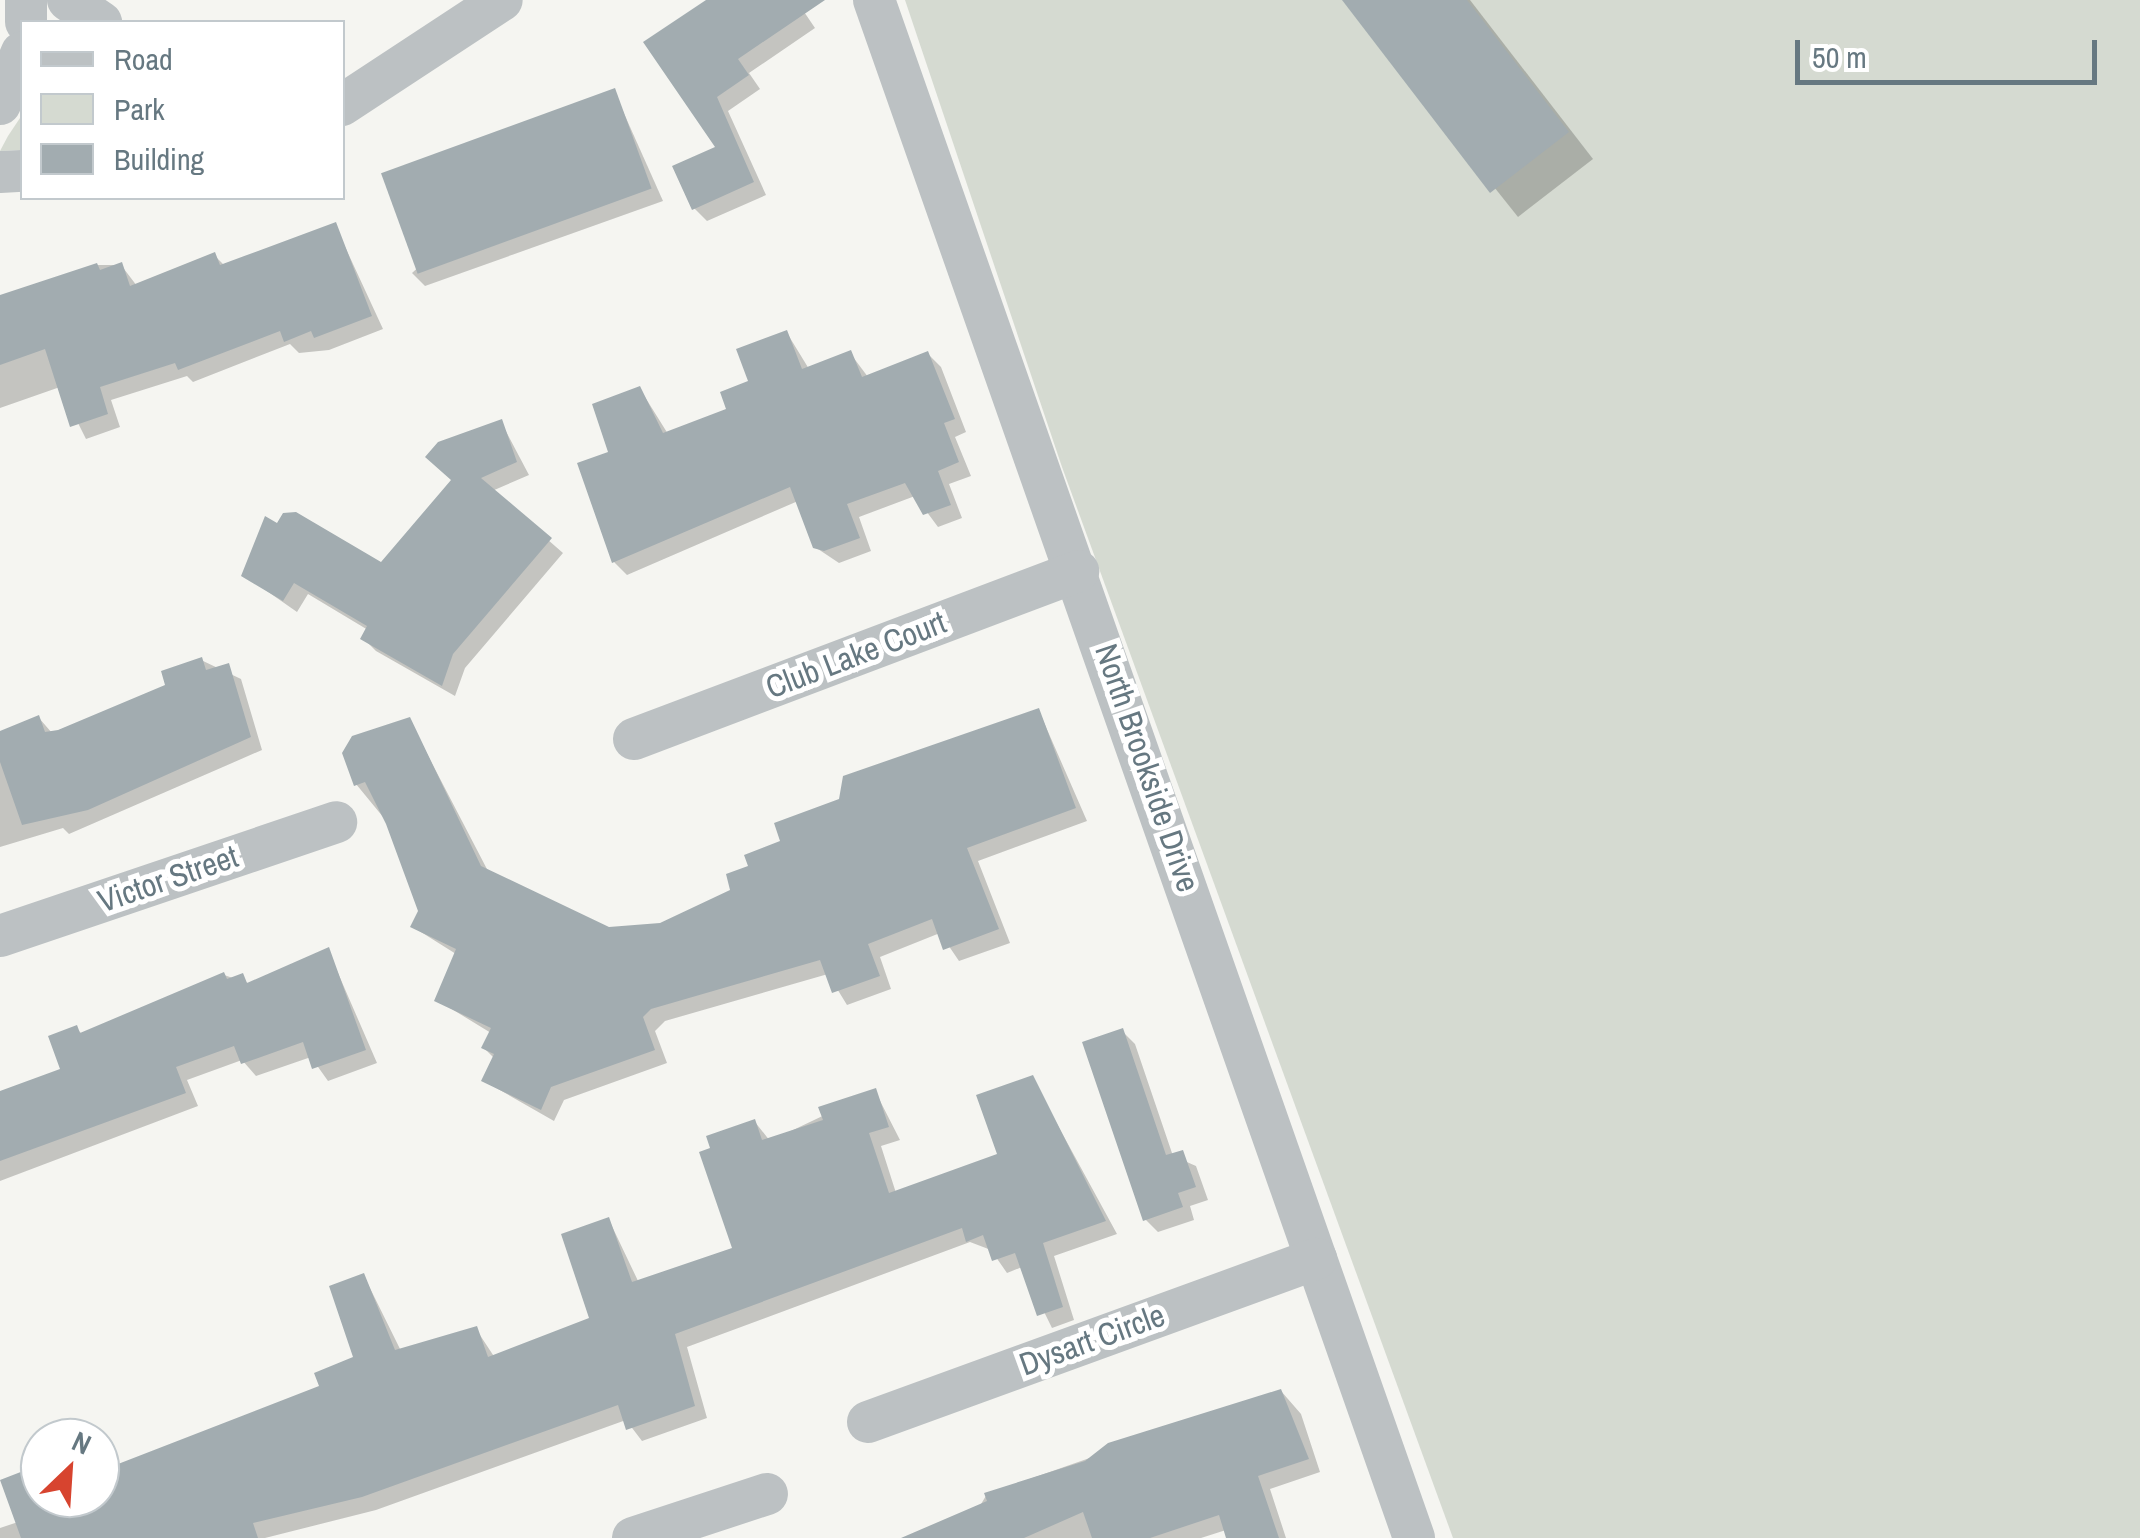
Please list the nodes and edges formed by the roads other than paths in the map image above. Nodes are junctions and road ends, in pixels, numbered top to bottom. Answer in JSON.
{"nodes":[{"id":1,"x":68,"y":0,"type":"edge"},
{"id":2,"x":502,"y":0,"type":"edge"},
{"id":3,"x":874,"y":0,"type":"edge"},
{"id":4,"x":98,"y":20,"type":"edge"},
{"id":5,"x":20,"y":57,"type":"edge"},
{"id":6,"x":411,"y":64,"type":"junction"},
{"id":7,"x":345,"y":76,"type":"edge"},
{"id":8,"x":345,"y":103,"type":"edge"},
{"id":9,"x":0,"y":104,"type":"edge"},
{"id":10,"x":1078,"y":570,"type":"junction"},
{"id":11,"x":634,"y":739,"type":"dead end"},
{"id":12,"x":336,"y":822,"type":"dead end"},
{"id":13,"x":0,"y":936,"type":"edge"},
{"id":14,"x":1316,"y":1259,"type":"junction"},
{"id":15,"x":868,"y":1422,"type":"dead end"},
{"id":16,"x":767,"y":1494,"type":"dead end"},
{"id":17,"x":633,"y":1538,"type":"edge"},
{"id":18,"x":1414,"y":1538,"type":"edge"}],
"edges":[{"from":1,"to":4,"type":"street"},
{"from":2,"to":6,"type":"street"},
{"from":3,"to":10,"type":"street","name":"North Brookside Drive"},
{"from":5,"to":9,"type":"street"},
{"from":6,"to":7,"type":"street"},
{"from":6,"to":8,"type":"street"},
{"from":10,"to":11,"type":"street","name":"Club Lake Court"},
{"from":10,"to":14,"type":"street","name":"North Brookside Drive"},
{"from":12,"to":13,"type":"street","name":"Victor Street"},
{"from":14,"to":15,"type":"street","name":"Dysart Circle"},
{"from":14,"to":18,"type":"street","name":"North Brookside Drive"},
{"from":16,"to":17,"type":"street"}]}
